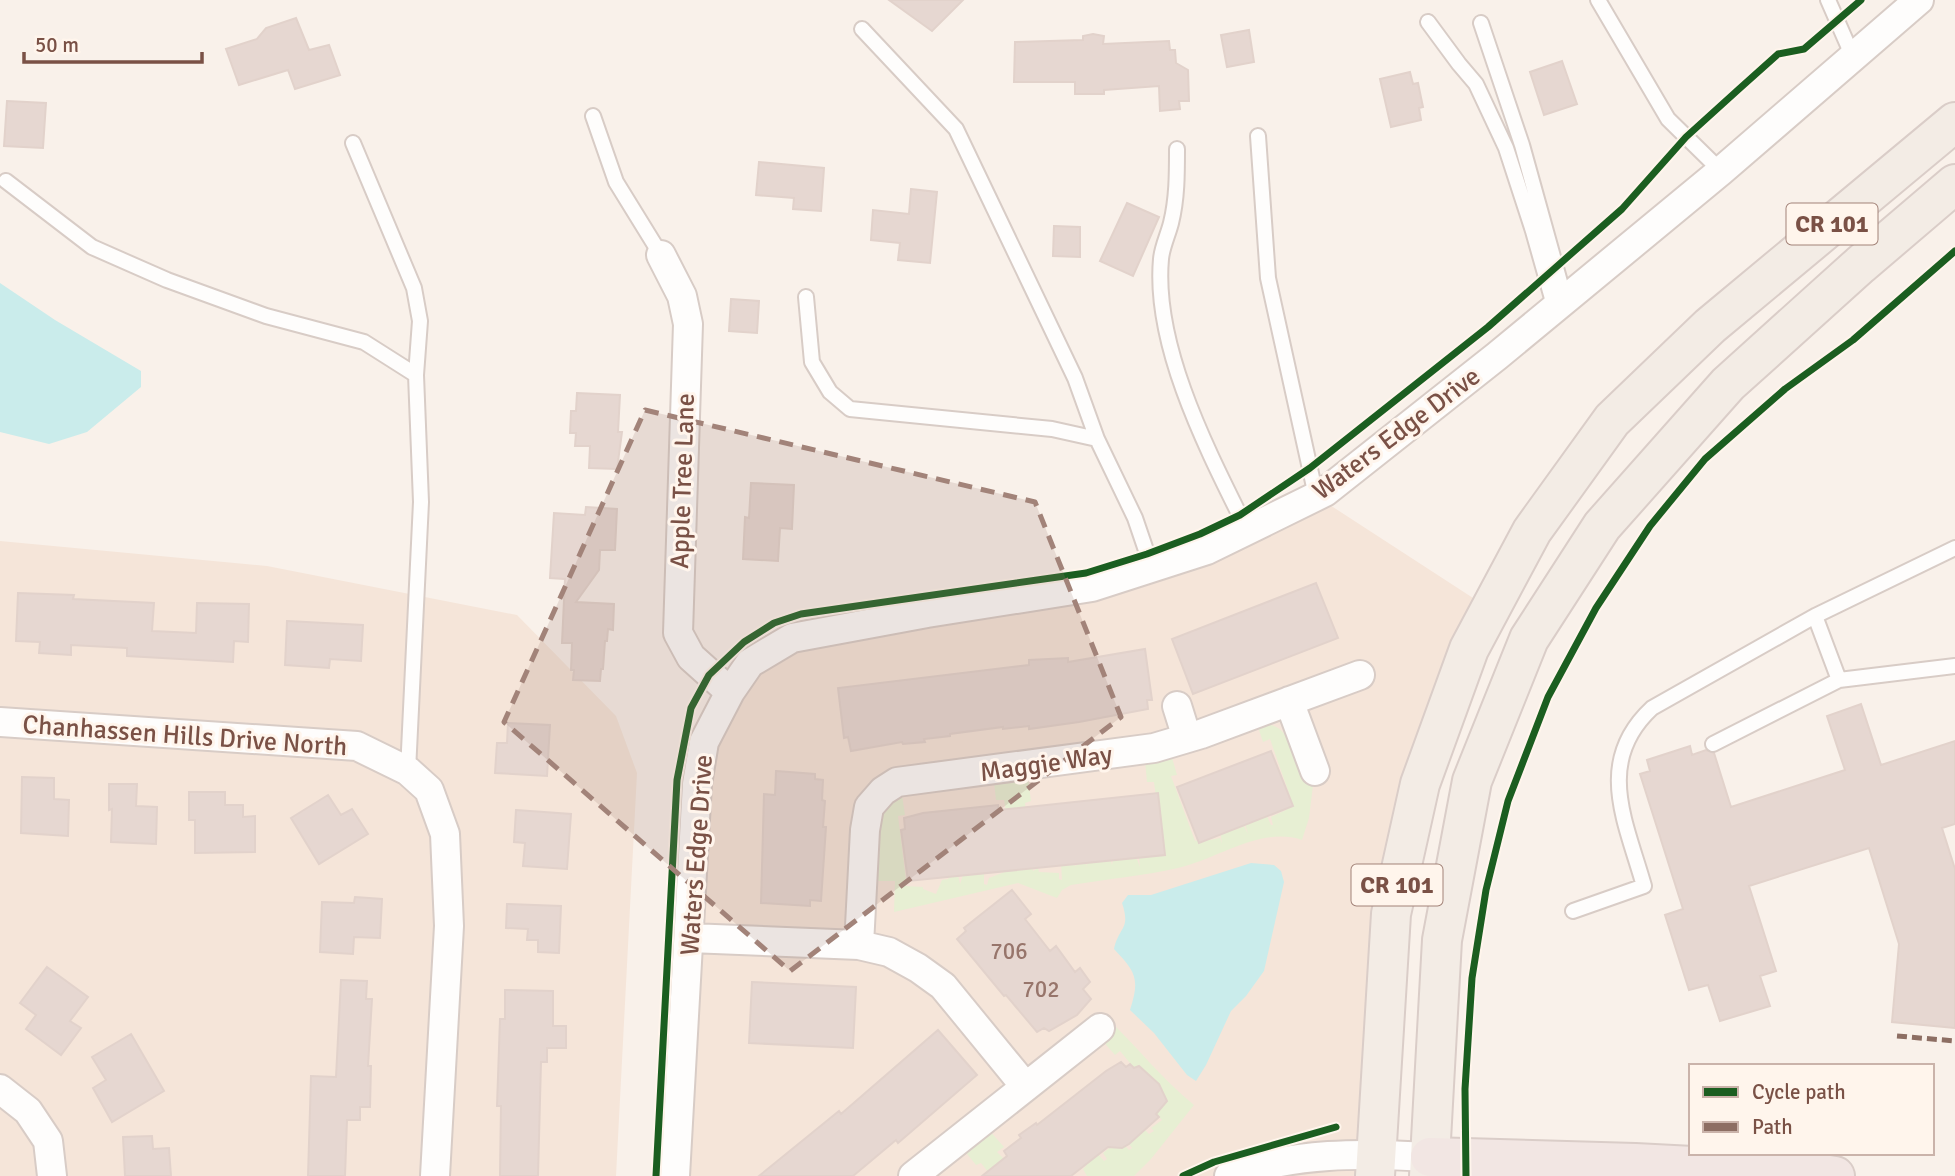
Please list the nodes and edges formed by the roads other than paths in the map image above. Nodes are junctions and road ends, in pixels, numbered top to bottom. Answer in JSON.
{"nodes":[{"id":1,"x":1598,"y":0,"type":"edge"},
{"id":2,"x":1828,"y":0,"type":"edge"},
{"id":3,"x":1919,"y":0,"type":"edge"},
{"id":4,"x":1429,"y":22,"type":"dead end"},
{"id":5,"x":1481,"y":23,"type":"dead end"},
{"id":6,"x":862,"y":29,"type":"dead end"},
{"id":7,"x":1853,"y":57,"type":"junction"},
{"id":8,"x":593,"y":116,"type":"dead end"},
{"id":9,"x":1955,"y":121,"type":"edge"},
{"id":10,"x":1258,"y":136,"type":"dead end"},
{"id":11,"x":353,"y":143,"type":"dead end"},
{"id":12,"x":1177,"y":149,"type":"dead end"},
{"id":13,"x":1721,"y":171,"type":"junction"},
{"id":14,"x":6,"y":181,"type":"dead end"},
{"id":15,"x":1955,"y":184,"type":"edge"},
{"id":16,"x":661,"y":255,"type":"joint"},
{"id":17,"x":806,"y":297,"type":"dead end"},
{"id":18,"x":1560,"y":304,"type":"junction"},
{"id":19,"x":416,"y":375,"type":"junction"},
{"id":20,"x":1097,"y":439,"type":"junction"},
{"id":21,"x":1316,"y":496,"type":"junction"},
{"id":22,"x":1247,"y":530,"type":"junction"},
{"id":23,"x":1955,"y":548,"type":"edge"},
{"id":24,"x":1152,"y":568,"type":"junction"},
{"id":25,"x":1815,"y":616,"type":"junction"},
{"id":26,"x":1955,"y":666,"type":"edge"},
{"id":27,"x":1360,"y":675,"type":"dead end"},
{"id":28,"x":1839,"y":680,"type":"junction"},
{"id":29,"x":730,"y":692,"type":"junction"},
{"id":30,"x":1289,"y":701,"type":"junction"},
{"id":31,"x":1177,"y":706,"type":"dead end"},
{"id":32,"x":0,"y":722,"type":"edge"},
{"id":33,"x":1187,"y":738,"type":"junction"},
{"id":34,"x":1713,"y":744,"type":"dead end"},
{"id":35,"x":408,"y":771,"type":"junction"},
{"id":36,"x":1315,"y":771,"type":"dead end"},
{"id":37,"x":1573,"y":911,"type":"dead end"},
{"id":38,"x":690,"y":938,"type":"junction"},
{"id":39,"x":859,"y":945,"type":"junction"},
{"id":40,"x":1100,"y":1028,"type":"dead end"},
{"id":41,"x":1025,"y":1086,"type":"junction"},
{"id":42,"x":0,"y":1090,"type":"edge"},
{"id":43,"x":1376,"y":1165,"type":"edge"},
{"id":44,"x":1430,"y":1167,"type":"edge"},
{"id":45,"x":52,"y":1176,"type":"edge"},
{"id":46,"x":435,"y":1176,"type":"edge"},
{"id":47,"x":675,"y":1176,"type":"edge"},
{"id":48,"x":913,"y":1176,"type":"edge"},
{"id":49,"x":1229,"y":1176,"type":"edge"},
{"id":50,"x":1835,"y":1176,"type":"edge"}],
"edges":[{"from":1,"to":13,"type":"lane"},
{"from":2,"to":7,"type":"lane"},
{"from":3,"to":7,"type":"street","name":"Waters Edge Drive"},
{"from":4,"to":18,"type":"lane"},
{"from":5,"to":18,"type":"lane"},
{"from":6,"to":20,"type":"lane"},
{"from":7,"to":13,"type":"street","name":"Waters Edge Drive"},
{"from":8,"to":16,"type":"lane"},
{"from":9,"to":43,"type":"main road","number":"CR 101"},
{"from":10,"to":21,"type":"lane"},
{"from":11,"to":19,"type":"lane"},
{"from":12,"to":22,"type":"lane"},
{"from":13,"to":18,"type":"street","name":"Waters Edge Drive"},
{"from":14,"to":19,"type":"lane"},
{"from":15,"to":44,"type":"main road","number":"CR 101"},
{"from":16,"to":29,"type":"street","name":"Apple Tree Lane"},
{"from":17,"to":20,"type":"lane"},
{"from":18,"to":21,"type":"street","name":"Waters Edge Drive"},
{"from":19,"to":35,"type":"lane"},
{"from":20,"to":24,"type":"lane"},
{"from":21,"to":22,"type":"street","name":"Waters Edge Drive"},
{"from":22,"to":24,"type":"street","name":"Waters Edge Drive"},
{"from":23,"to":25,"type":"lane"},
{"from":24,"to":29,"type":"street","name":"Waters Edge Drive"},
{"from":25,"to":28,"type":"lane"},
{"from":25,"to":37,"type":"lane"},
{"from":26,"to":28,"type":"lane"},
{"from":27,"to":30,"type":"street","name":"Maggie Way"},
{"from":28,"to":34,"type":"lane"},
{"from":29,"to":38,"type":"street","name":"Waters Edge Drive"},
{"from":30,"to":33,"type":"street","name":"Maggie Way"},
{"from":30,"to":36,"type":"street"},
{"from":31,"to":33,"type":"street"},
{"from":32,"to":35,"type":"street","name":"Chanhassen Hills Drive North"},
{"from":33,"to":39,"type":"street","name":"Maggie Way"},
{"from":35,"to":46,"type":"street","name":"Chanhassen Hills Drive North"},
{"from":38,"to":39,"type":"street"},
{"from":38,"to":47,"type":"street","name":"Waters Edge Drive"},
{"from":39,"to":41,"type":"street"},
{"from":40,"to":41,"type":"street"},
{"from":41,"to":48,"type":"street"},
{"from":42,"to":45,"type":"street"},
{"from":43,"to":44,"type":"street"},
{"from":43,"to":49,"type":"street"},
{"from":44,"to":50,"type":"highway"}]}
